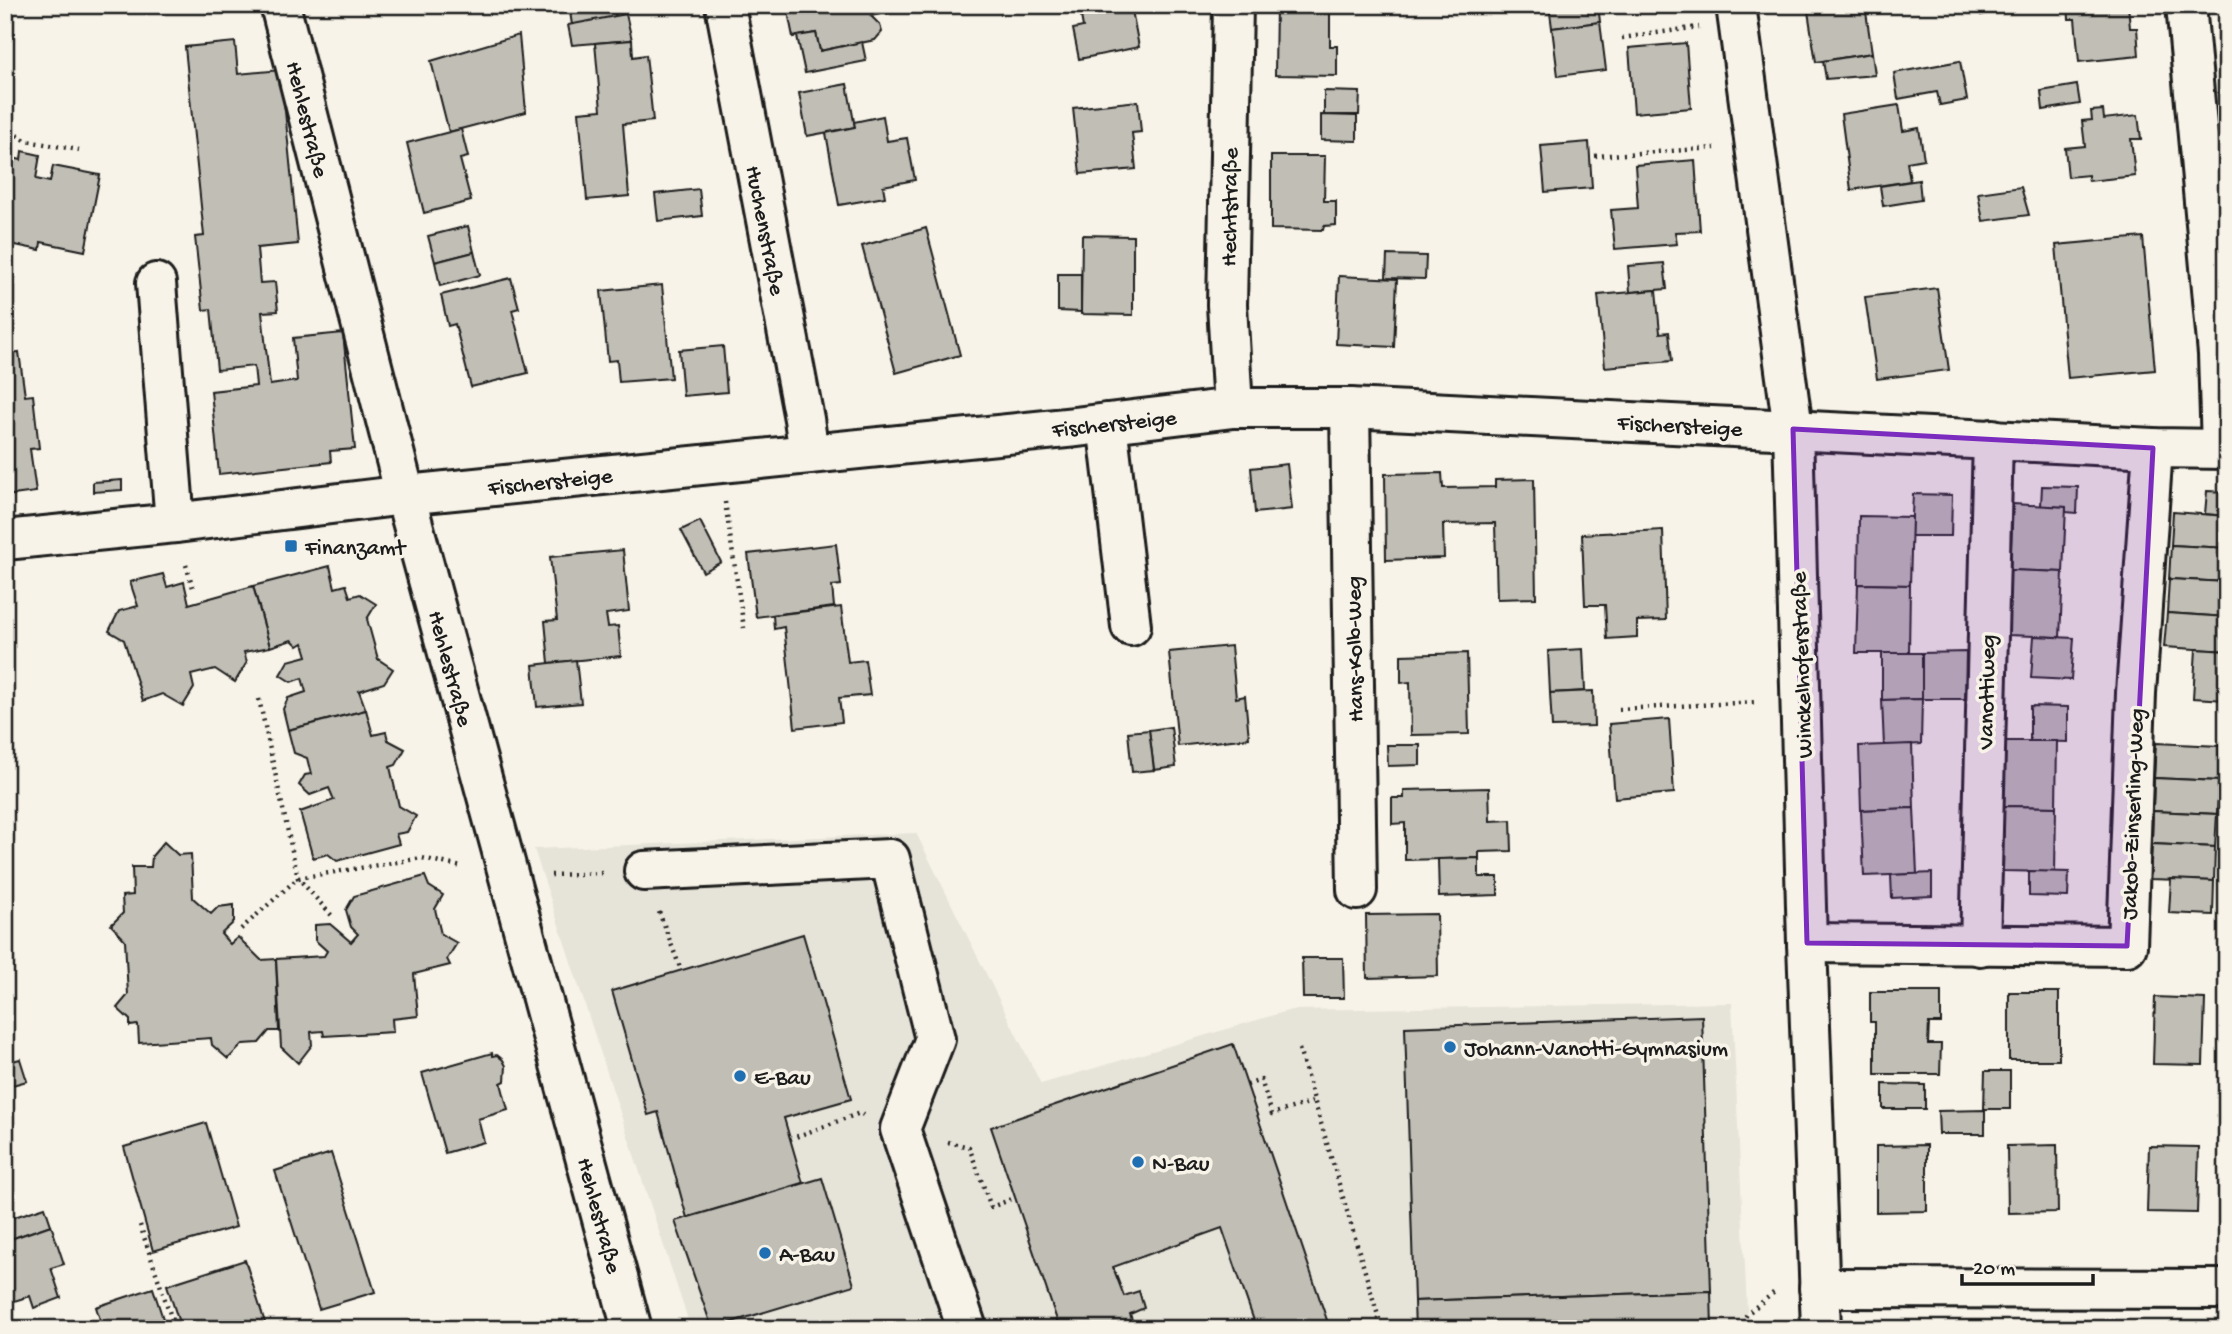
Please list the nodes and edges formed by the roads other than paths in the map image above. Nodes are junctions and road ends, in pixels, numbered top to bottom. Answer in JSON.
{"nodes":[{"id":1,"x":280,"y":5,"type":"edge"},
{"id":2,"x":725,"y":5,"type":"edge"},
{"id":3,"x":1233,"y":5,"type":"edge"},
{"id":4,"x":2186,"y":5,"type":"edge"},
{"id":5,"x":1737,"y":13,"type":"edge"},
{"id":6,"x":156,"y":283,"type":"dead end"},
{"id":7,"x":1233,"y":408,"type":"junction"},
{"id":8,"x":1350,"y":408,"type":"junction"},
{"id":9,"x":1107,"y":424,"type":"junction"},
{"id":10,"x":1793,"y":429,"type":"junction"},
{"id":11,"x":1993,"y":439,"type":"junction"},
{"id":12,"x":2154,"y":448,"type":"junction"},
{"id":13,"x":2224,"y":449,"type":"edge"},
{"id":14,"x":809,"y":454,"type":"junction"},
{"id":15,"x":405,"y":495,"type":"junction"},
{"id":16,"x":175,"y":523,"type":"junction"},
{"id":17,"x":5,"y":540,"type":"edge"},
{"id":18,"x":1131,"y":626,"type":"dead end"},
{"id":19,"x":644,"y":871,"type":"dead end"},
{"id":20,"x":1357,"y":890,"type":"dead end"},
{"id":21,"x":1807,"y":943,"type":"junction"},
{"id":22,"x":1980,"y":946,"type":"junction"},
{"id":23,"x":1819,"y":1288,"type":"junction"},
{"id":24,"x":2227,"y":1289,"type":"edge"},
{"id":25,"x":632,"y":1329,"type":"edge"},
{"id":26,"x":967,"y":1329,"type":"edge"},
{"id":27,"x":1821,"y":1329,"type":"edge"}],
"edges":[{"from":1,"to":15,"type":"street","name":"Hehlestraße"},
{"from":2,"to":14,"type":"street","name":"Huchenstraße"},
{"from":3,"to":7,"type":"street","name":"Hechtstraße"},
{"from":4,"to":13,"type":"street"},
{"from":5,"to":10,"type":"street","name":"Winckelhoferstraße"},
{"from":6,"to":16,"type":"street"},
{"from":7,"to":8,"type":"street","name":"Fischersteige"},
{"from":7,"to":9,"type":"street","name":"Fischersteige"},
{"from":8,"to":10,"type":"street","name":"Fischersteige"},
{"from":8,"to":20,"type":"street","name":"Hans-Kolb-Weg"},
{"from":9,"to":14,"type":"street","name":"Fischersteige"},
{"from":9,"to":18,"type":"street"},
{"from":10,"to":11,"type":"street","name":"Fischersteige"},
{"from":10,"to":21,"type":"street","name":"Winckelhoferstraße"},
{"from":11,"to":12,"type":"street","name":"Fischersteige"},
{"from":11,"to":22,"type":"street","name":"Vanottiweg"},
{"from":12,"to":13,"type":"street","name":"Fischersteige"},
{"from":12,"to":22,"type":"street","name":"Jakob-Zinserling-Weg"},
{"from":14,"to":15,"type":"street","name":"Fischersteige"},
{"from":15,"to":16,"type":"street","name":"Fischersteige"},
{"from":15,"to":25,"type":"street","name":"Hehlestraße"},
{"from":16,"to":17,"type":"street","name":"Fischersteige"},
{"from":19,"to":26,"type":"street"},
{"from":21,"to":22,"type":"street","name":"Jakob-Zinserling-Weg"},
{"from":21,"to":23,"type":"street","name":"Winckelhoferstraße"},
{"from":23,"to":24,"type":"street"},
{"from":23,"to":27,"type":"street","name":"Winckelhoferstraße"}]}
